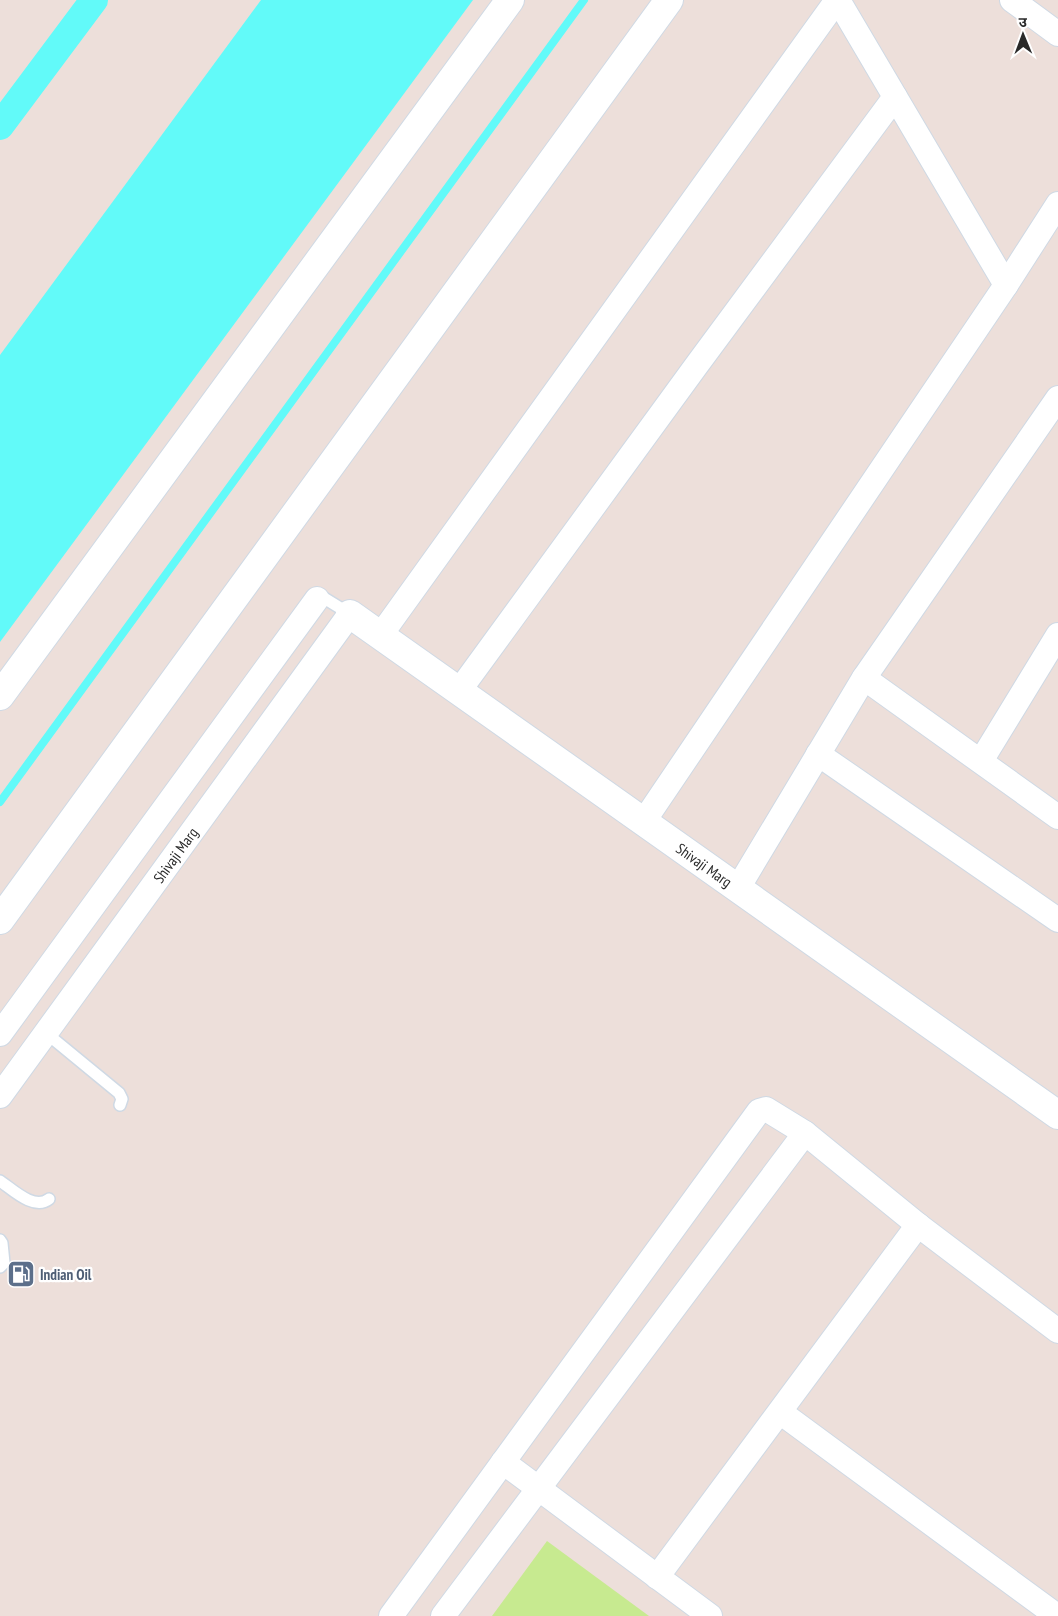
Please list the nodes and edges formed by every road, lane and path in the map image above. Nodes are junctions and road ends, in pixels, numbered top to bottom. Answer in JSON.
{"nodes":[{"id":1,"x":510,"y":0,"type":"edge"},
{"id":2,"x":669,"y":0,"type":"edge"},
{"id":3,"x":838,"y":0,"type":"edge"},
{"id":4,"x":1012,"y":0,"type":"edge"},
{"id":5,"x":1058,"y":34,"type":"edge"},
{"id":6,"x":895,"y":97,"type":"junction"},
{"id":7,"x":1058,"y":204,"type":"edge"},
{"id":8,"x":1006,"y":285,"type":"junction"},
{"id":9,"x":1058,"y":398,"type":"edge"},
{"id":10,"x":317,"y":599,"type":"joint"},
{"id":11,"x":350,"y":614,"type":"junction"},
{"id":12,"x":1058,"y":635,"type":"edge"},
{"id":13,"x":380,"y":636,"type":"junction"},
{"id":14,"x":864,"y":678,"type":"junction"},
{"id":15,"x":459,"y":691,"type":"junction"},
{"id":16,"x":0,"y":696,"type":"edge"},
{"id":17,"x":818,"y":754,"type":"junction"},
{"id":18,"x":981,"y":761,"type":"junction"},
{"id":19,"x":1058,"y":817,"type":"edge"},
{"id":20,"x":644,"y":822,"type":"junction"},
{"id":21,"x":738,"y":888,"type":"junction"},
{"id":22,"x":0,"y":920,"type":"edge"},
{"id":23,"x":1058,"y":920,"type":"edge"},
{"id":24,"x":46,"y":1033,"type":"junction"},
{"id":25,"x":0,"y":1034,"type":"edge"},
{"id":26,"x":0,"y":1096,"type":"edge"},
{"id":27,"x":120,"y":1105,"type":"dead end"},
{"id":28,"x":1058,"y":1115,"type":"edge"},
{"id":29,"x":805,"y":1133,"type":"junction"},
{"id":30,"x":0,"y":1181,"type":"edge"},
{"id":31,"x":49,"y":1199,"type":"dead end"},
{"id":32,"x":918,"y":1225,"type":"junction"},
{"id":33,"x":0,"y":1240,"type":"edge"},
{"id":34,"x":0,"y":1267,"type":"edge"},
{"id":35,"x":1058,"y":1330,"type":"edge"},
{"id":36,"x":780,"y":1412,"type":"junction"},
{"id":37,"x":503,"y":1462,"type":"junction"},
{"id":38,"x":538,"y":1488,"type":"junction"},
{"id":39,"x":657,"y":1577,"type":"junction"},
{"id":40,"x":391,"y":1616,"type":"edge"},
{"id":41,"x":443,"y":1616,"type":"edge"},
{"id":42,"x":710,"y":1616,"type":"edge"},
{"id":43,"x":1057,"y":1616,"type":"edge"}],
"edges":[{"from":1,"to":16,"type":"street"},
{"from":2,"to":22,"type":"street"},
{"from":3,"to":6,"type":"street"},
{"from":3,"to":13,"type":"street"},
{"from":4,"to":5,"type":"street"},
{"from":6,"to":8,"type":"street"},
{"from":6,"to":15,"type":"street"},
{"from":7,"to":8,"type":"street"},
{"from":8,"to":20,"type":"street"},
{"from":9,"to":14,"type":"street"},
{"from":10,"to":11,"type":"lane","name":"Shivaji Marg"},
{"from":10,"to":25,"type":"street","name":"Shivaji Marg"},
{"from":11,"to":13,"type":"street","name":"Shivaji Marg"},
{"from":11,"to":24,"type":"street","name":"Shivaji Marg"},
{"from":12,"to":18,"type":"street"},
{"from":13,"to":15,"type":"street","name":"Shivaji Marg"},
{"from":14,"to":17,"type":"street"},
{"from":14,"to":18,"type":"street"},
{"from":15,"to":20,"type":"street","name":"Shivaji Marg"},
{"from":17,"to":21,"type":"street"},
{"from":17,"to":23,"type":"street"},
{"from":18,"to":19,"type":"street"},
{"from":20,"to":21,"type":"street","name":"Shivaji Marg"},
{"from":21,"to":28,"type":"street","name":"Shivaji Marg"},
{"from":24,"to":26,"type":"street","name":"Shivaji Marg"},
{"from":24,"to":27,"type":"lane"},
{"from":29,"to":32,"type":"street"},
{"from":29,"to":37,"type":"street"},
{"from":29,"to":38,"type":"street"},
{"from":30,"to":31,"type":"lane"},
{"from":32,"to":35,"type":"street"},
{"from":32,"to":36,"type":"street"},
{"from":33,"to":34,"type":"lane"},
{"from":36,"to":39,"type":"street"},
{"from":36,"to":43,"type":"street"},
{"from":37,"to":38,"type":"street"},
{"from":37,"to":40,"type":"street"},
{"from":38,"to":39,"type":"street"},
{"from":38,"to":41,"type":"street"},
{"from":39,"to":42,"type":"street"}]}
